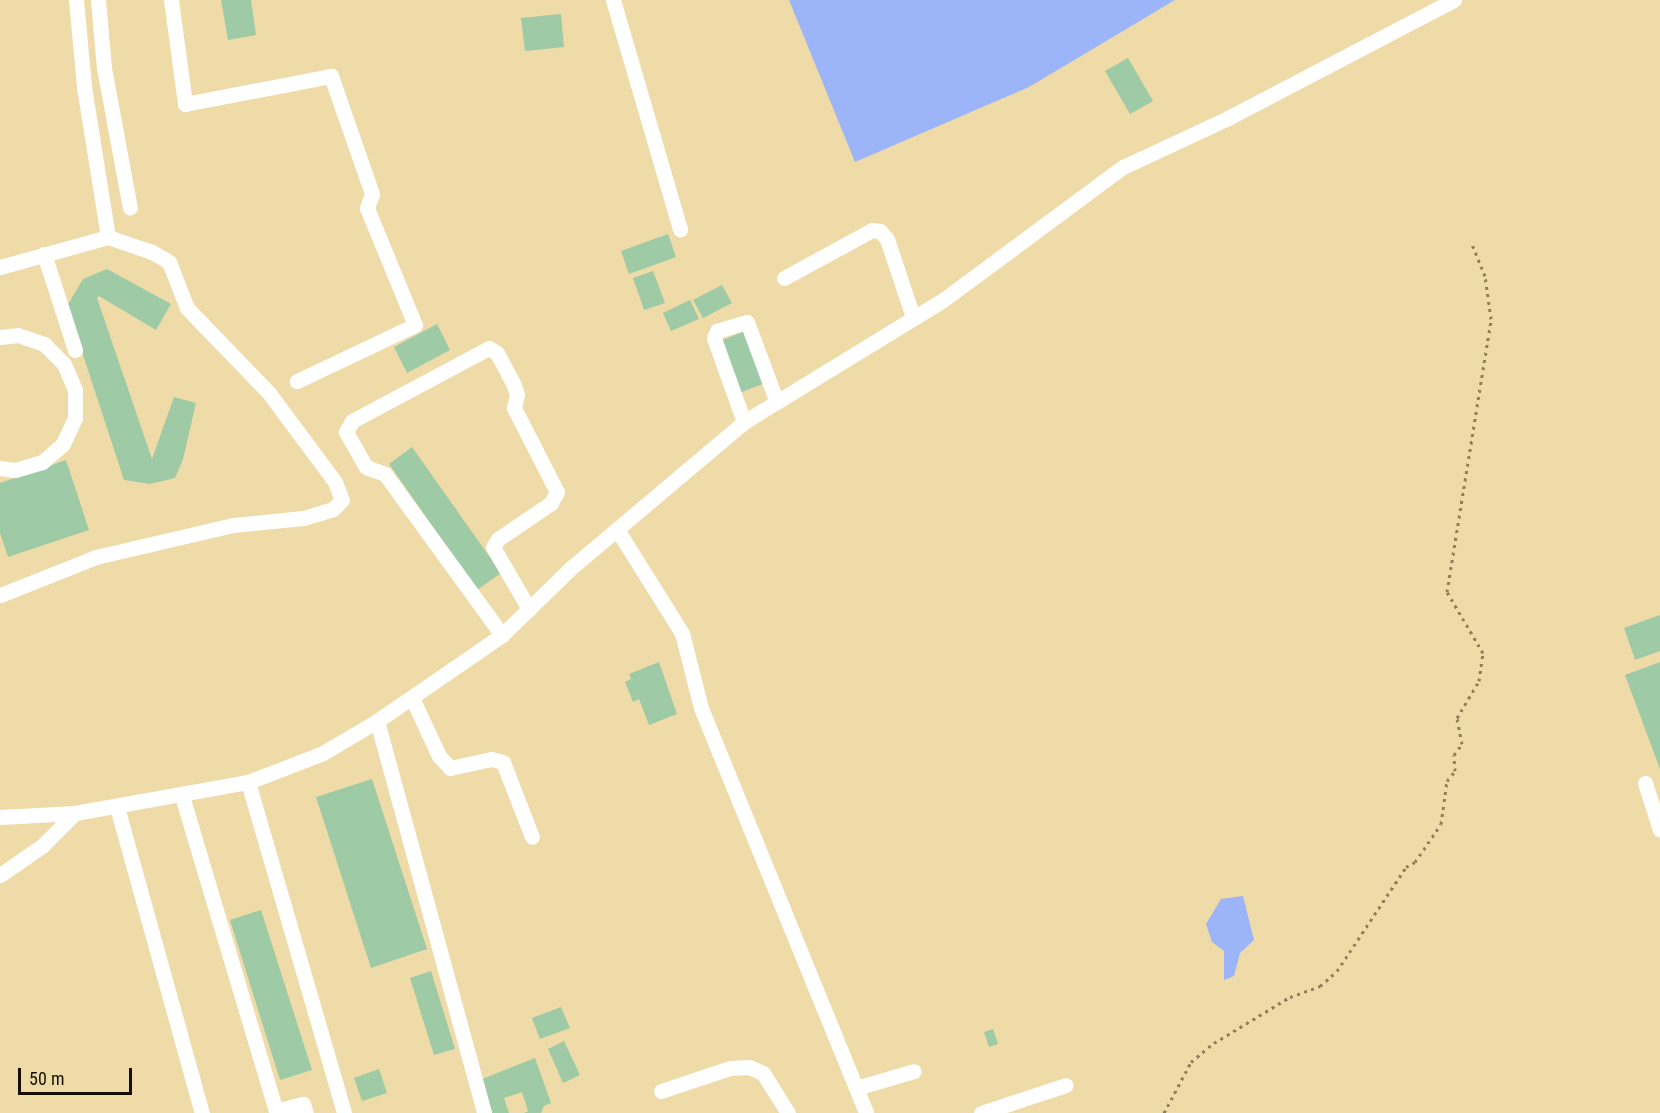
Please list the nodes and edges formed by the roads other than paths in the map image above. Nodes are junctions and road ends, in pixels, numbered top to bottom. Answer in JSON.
{"nodes":[{"id":1,"x":76,"y":0,"type":"edge"},
{"id":2,"x":98,"y":0,"type":"edge"},
{"id":3,"x":171,"y":0,"type":"edge"},
{"id":4,"x":613,"y":0,"type":"edge"},
{"id":5,"x":1454,"y":0,"type":"edge"},
{"id":6,"x":130,"y":208,"type":"dead end"},
{"id":7,"x":680,"y":229,"type":"dead end"},
{"id":8,"x":108,"y":237,"type":"junction"},
{"id":9,"x":44,"y":254,"type":"junction"},
{"id":10,"x":0,"y":267,"type":"edge"},
{"id":11,"x":784,"y":278,"type":"dead end"},
{"id":12,"x":913,"y":317,"type":"junction"},
{"id":13,"x":0,"y":337,"type":"edge"},
{"id":14,"x":75,"y":350,"type":"dead end"},
{"id":15,"x":297,"y":381,"type":"dead end"},
{"id":16,"x":776,"y":400,"type":"junction"},
{"id":17,"x":744,"y":422,"type":"junction"},
{"id":18,"x":0,"y":468,"type":"edge"},
{"id":19,"x":618,"y":531,"type":"junction"},
{"id":20,"x":0,"y":595,"type":"edge"},
{"id":21,"x":529,"y":609,"type":"junction"},
{"id":22,"x":502,"y":635,"type":"junction"},
{"id":23,"x":413,"y":699,"type":"junction"},
{"id":24,"x":377,"y":721,"type":"junction"},
{"id":25,"x":248,"y":782,"type":"junction"},
{"id":26,"x":1646,"y":783,"type":"dead end"},
{"id":27,"x":182,"y":796,"type":"junction"},
{"id":28,"x":117,"y":807,"type":"junction"},
{"id":29,"x":75,"y":813,"type":"junction"},
{"id":30,"x":0,"y":817,"type":"edge"},
{"id":31,"x":1660,"y":830,"type":"edge"},
{"id":32,"x":532,"y":837,"type":"dead end"},
{"id":33,"x":0,"y":875,"type":"edge"},
{"id":34,"x":914,"y":1071,"type":"dead end"},
{"id":35,"x":1066,"y":1085,"type":"dead end"},
{"id":36,"x":856,"y":1089,"type":"junction"},
{"id":37,"x":661,"y":1090,"type":"dead end"},
{"id":38,"x":202,"y":1113,"type":"edge"},
{"id":39,"x":306,"y":1113,"type":"edge"},
{"id":40,"x":344,"y":1113,"type":"edge"},
{"id":41,"x":484,"y":1113,"type":"edge"},
{"id":42,"x":788,"y":1113,"type":"edge"},
{"id":43,"x":866,"y":1113,"type":"edge"},
{"id":44,"x":981,"y":1113,"type":"edge"}],
"edges":[{"from":1,"to":8,"type":"street"},
{"from":2,"to":6,"type":"street"},
{"from":3,"to":15,"type":"street"},
{"from":4,"to":7,"type":"street"},
{"from":5,"to":12,"type":"street"},
{"from":8,"to":9,"type":"street"},
{"from":8,"to":20,"type":"street"},
{"from":9,"to":10,"type":"street"},
{"from":9,"to":14,"type":"street"},
{"from":11,"to":12,"type":"street"},
{"from":12,"to":16,"type":"street"},
{"from":13,"to":18,"type":"street"},
{"from":16,"to":17,"type":"street"},
{"from":16,"to":17,"type":"street"},
{"from":17,"to":19,"type":"street"},
{"from":19,"to":21,"type":"street"},
{"from":19,"to":36,"type":"street"},
{"from":21,"to":22,"type":"street"},
{"from":21,"to":22,"type":"street"},
{"from":22,"to":23,"type":"street"},
{"from":23,"to":24,"type":"street"},
{"from":23,"to":32,"type":"street"},
{"from":24,"to":25,"type":"street"},
{"from":24,"to":41,"type":"street"},
{"from":25,"to":27,"type":"street"},
{"from":25,"to":40,"type":"street"},
{"from":26,"to":31,"type":"street"},
{"from":27,"to":28,"type":"street"},
{"from":27,"to":39,"type":"street"},
{"from":28,"to":29,"type":"street"},
{"from":28,"to":38,"type":"street"},
{"from":29,"to":30,"type":"street"},
{"from":29,"to":33,"type":"street"},
{"from":34,"to":36,"type":"street"},
{"from":35,"to":44,"type":"street"},
{"from":36,"to":43,"type":"street"},
{"from":37,"to":42,"type":"street"}]}
